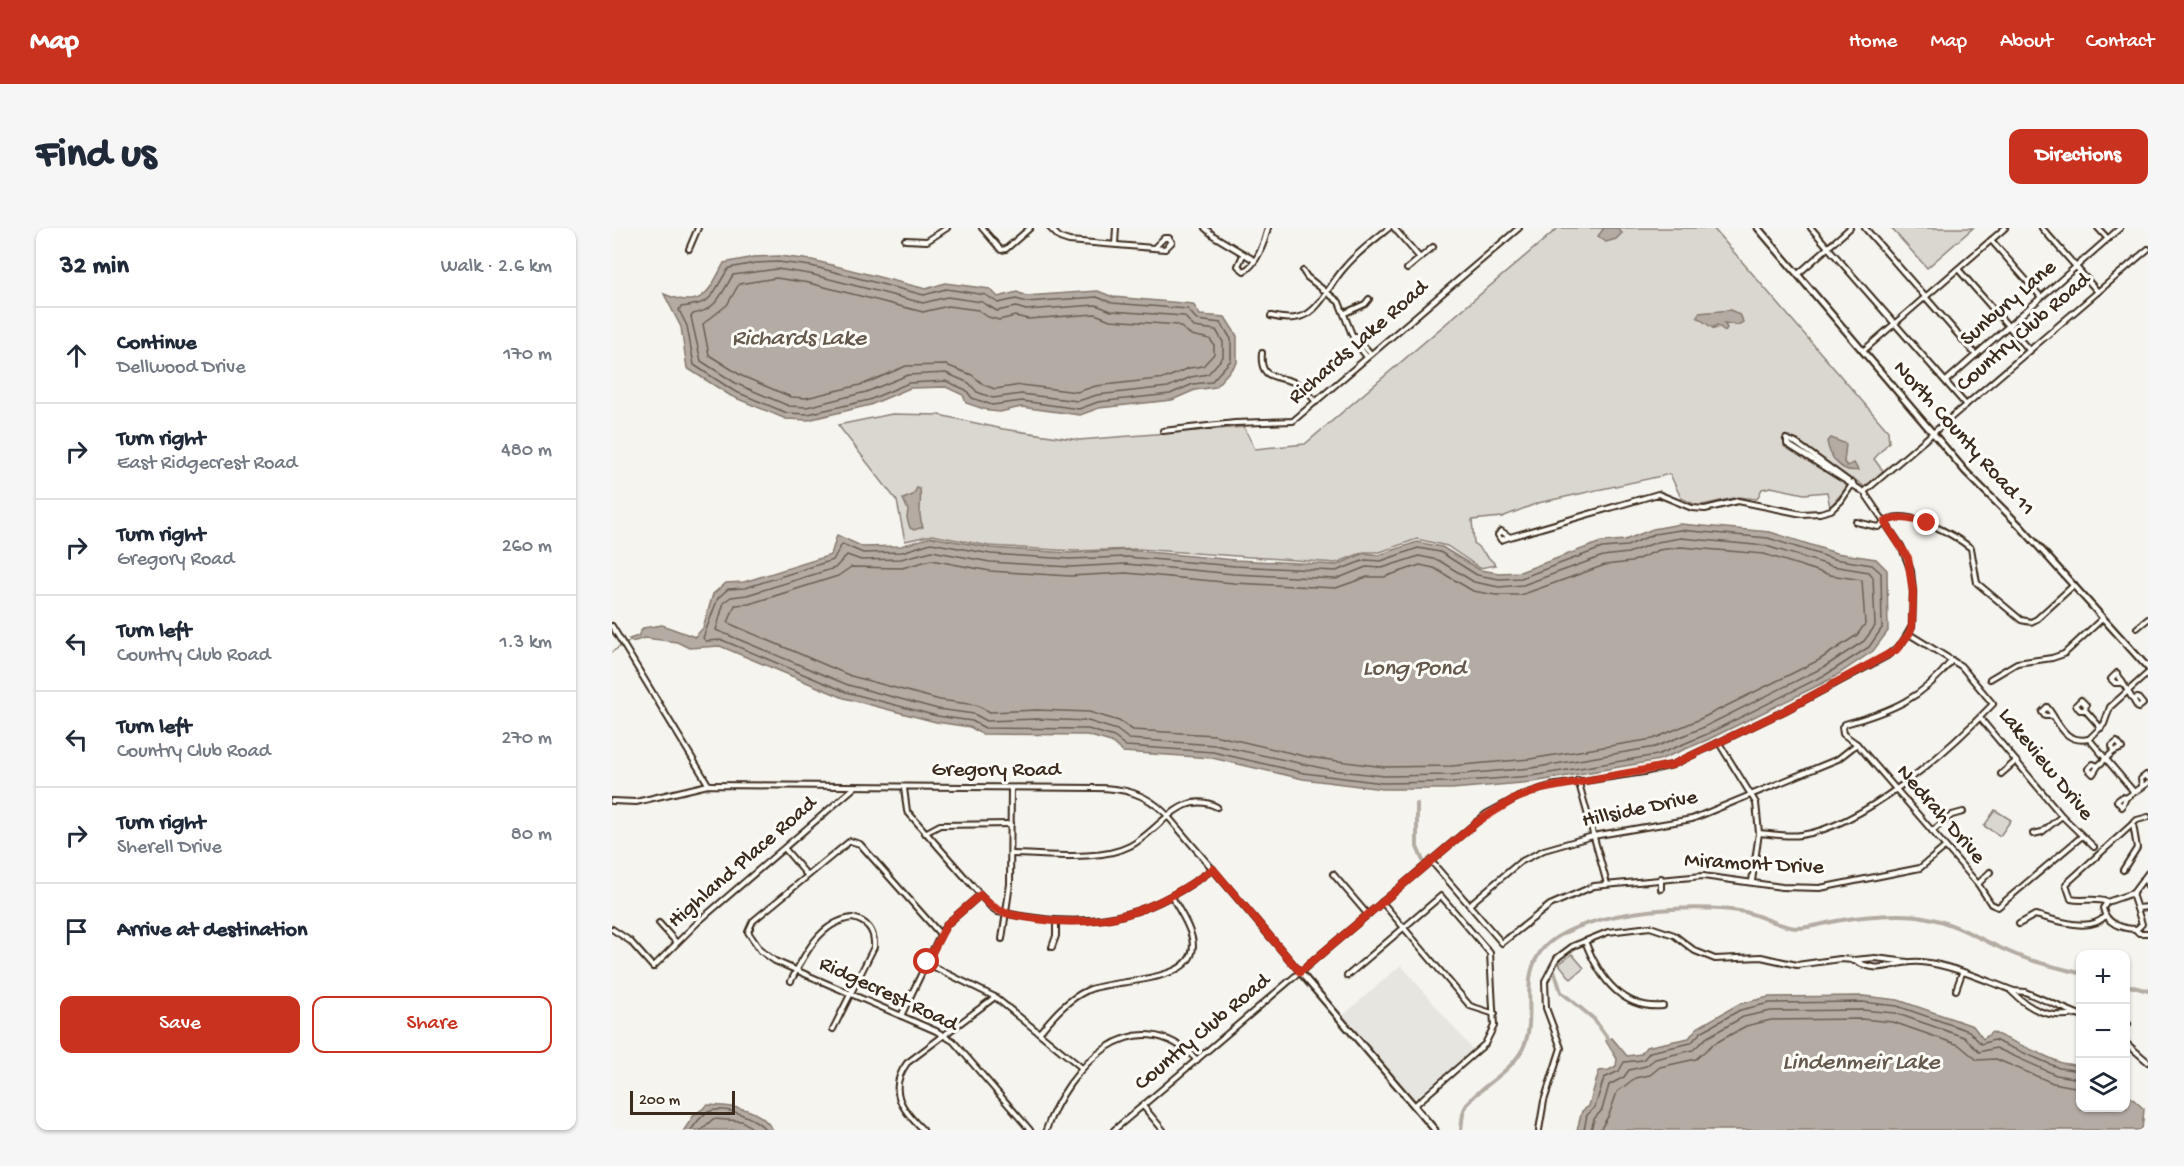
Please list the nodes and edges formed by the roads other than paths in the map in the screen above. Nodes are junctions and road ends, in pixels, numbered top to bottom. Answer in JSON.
{"nodes":[{"id":1,"x":698,"y":228,"type":"edge"},
{"id":2,"x":947,"y":228,"type":"edge"},
{"id":3,"x":982,"y":228,"type":"edge"},
{"id":4,"x":1030,"y":228,"type":"edge"},
{"id":5,"x":1050,"y":228,"type":"edge"},
{"id":6,"x":1116,"y":228,"type":"edge"},
{"id":7,"x":1205,"y":228,"type":"edge"},
{"id":8,"x":1268,"y":228,"type":"edge"},
{"id":9,"x":1389,"y":228,"type":"edge"},
{"id":10,"x":1394,"y":228,"type":"edge"},
{"id":11,"x":1519,"y":228,"type":"edge"},
{"id":12,"x":1758,"y":228,"type":"edge"},
{"id":13,"x":1811,"y":228,"type":"edge"},
{"id":14,"x":1850,"y":228,"type":"edge"},
{"id":15,"x":1865,"y":228,"type":"edge"},
{"id":16,"x":2005,"y":228,"type":"edge"},
{"id":17,"x":2042,"y":228,"type":"edge"},
{"id":18,"x":2098,"y":228,"type":"edge"},
{"id":19,"x":2120,"y":228,"type":"edge"},
{"id":20,"x":2108,"y":239,"type":"junction"},
{"id":21,"x":906,"y":240,"type":"dead end"},
{"id":22,"x":1991,"y":240,"type":"junction"},
{"id":23,"x":1115,"y":244,"type":"junction"},
{"id":24,"x":1155,"y":247,"type":"dead end"},
{"id":25,"x":1433,"y":247,"type":"dead end"},
{"id":26,"x":1828,"y":247,"type":"junction"},
{"id":27,"x":689,"y":249,"type":"dead end"},
{"id":28,"x":2148,"y":249,"type":"edge"},
{"id":29,"x":1243,"y":255,"type":"junction"},
{"id":30,"x":1420,"y":258,"type":"junction"},
{"id":31,"x":1254,"y":260,"type":"junction"},
{"id":32,"x":2076,"y":266,"type":"junction"},
{"id":33,"x":1407,"y":269,"type":"dead end"},
{"id":34,"x":1958,"y":269,"type":"junction"},
{"id":35,"x":1303,"y":271,"type":"dead end"},
{"id":36,"x":1798,"y":274,"type":"junction"},
{"id":37,"x":1328,"y":292,"type":"junction"},
{"id":38,"x":2098,"y":292,"type":"junction"},
{"id":39,"x":2041,"y":297,"type":"junction"},
{"id":40,"x":1926,"y":298,"type":"junction"},
{"id":41,"x":1369,"y":299,"type":"dead end"},
{"id":42,"x":1345,"y":313,"type":"junction"},
{"id":43,"x":1271,"y":316,"type":"dead end"},
{"id":44,"x":1895,"y":325,"type":"junction"},
{"id":45,"x":2009,"y":326,"type":"junction"},
{"id":46,"x":2030,"y":351,"type":"junction"},
{"id":47,"x":1863,"y":352,"type":"junction"},
{"id":48,"x":1262,"y":353,"type":"dead end"},
{"id":49,"x":1976,"y":355,"type":"junction"},
{"id":50,"x":1369,"y":356,"type":"junction"},
{"id":51,"x":1946,"y":381,"type":"junction"},
{"id":52,"x":1316,"y":402,"type":"junction"},
{"id":53,"x":1966,"y":405,"type":"junction"},
{"id":54,"x":1163,"y":431,"type":"dead end"},
{"id":55,"x":1933,"y":434,"type":"junction"},
{"id":56,"x":1786,"y":440,"type":"dead end"},
{"id":57,"x":1852,"y":483,"type":"junction"},
{"id":58,"x":1864,"y":492,"type":"junction"},
{"id":59,"x":1856,"y":522,"type":"dead end"},
{"id":60,"x":1885,"y":522,"type":"junction"},
{"id":61,"x":1510,"y":537,"type":"dead end"},
{"id":62,"x":2074,"y":585,"type":"junction"},
{"id":63,"x":2103,"y":618,"type":"junction"},
{"id":64,"x":2148,"y":619,"type":"edge"},
{"id":65,"x":612,"y":626,"type":"edge"},
{"id":66,"x":2137,"y":628,"type":"dead end"},
{"id":67,"x":1909,"y":634,"type":"junction"},
{"id":68,"x":1952,"y":660,"type":"junction"},
{"id":69,"x":2148,"y":668,"type":"edge"},
{"id":70,"x":2148,"y":673,"type":"edge"},
{"id":71,"x":1990,"y":679,"type":"dead end"},
{"id":72,"x":2120,"y":683,"type":"dead end"},
{"id":73,"x":2127,"y":691,"type":"junction"},
{"id":74,"x":2134,"y":699,"type":"dead end"},
{"id":75,"x":2085,"y":710,"type":"dead end"},
{"id":76,"x":2050,"y":716,"type":"dead end"},
{"id":77,"x":1980,"y":718,"type":"junction"},
{"id":78,"x":2101,"y":728,"type":"junction"},
{"id":79,"x":2089,"y":740,"type":"junction"},
{"id":80,"x":1719,"y":743,"type":"junction"},
{"id":81,"x":1857,"y":744,"type":"junction"},
{"id":82,"x":2113,"y":752,"type":"dead end"},
{"id":83,"x":2106,"y":759,"type":"junction"},
{"id":84,"x":2016,"y":761,"type":"junction"},
{"id":85,"x":2098,"y":766,"type":"dead end"},
{"id":86,"x":2001,"y":774,"type":"dead end"},
{"id":87,"x":2148,"y":778,"type":"edge"},
{"id":88,"x":1578,"y":780,"type":"junction"},
{"id":89,"x":2148,"y":783,"type":"edge"},
{"id":90,"x":708,"y":785,"type":"junction"},
{"id":91,"x":2142,"y":785,"type":"junction"},
{"id":92,"x":856,"y":787,"type":"junction"},
{"id":93,"x":904,"y":788,"type":"junction"},
{"id":94,"x":1011,"y":788,"type":"junction"},
{"id":95,"x":1896,"y":790,"type":"junction"},
{"id":96,"x":2134,"y":792,"type":"junction"},
{"id":97,"x":1752,"y":795,"type":"junction"},
{"id":98,"x":2126,"y":798,"type":"dead end"},
{"id":99,"x":612,"y":801,"type":"edge"},
{"id":100,"x":1217,"y":807,"type":"dead end"},
{"id":101,"x":1963,"y":812,"type":"dead end"},
{"id":102,"x":2062,"y":816,"type":"junction"},
{"id":103,"x":1168,"y":817,"type":"junction"},
{"id":104,"x":2148,"y":817,"type":"edge"},
{"id":105,"x":2133,"y":823,"type":"junction"},
{"id":106,"x":1011,"y":824,"type":"junction"},
{"id":107,"x":1932,"y":831,"type":"junction"},
{"id":108,"x":925,"y":833,"type":"junction"},
{"id":109,"x":1760,"y":833,"type":"junction"},
{"id":110,"x":2033,"y":834,"type":"dead end"},
{"id":111,"x":1593,"y":836,"type":"junction"},
{"id":112,"x":2081,"y":837,"type":"junction"},
{"id":113,"x":2094,"y":847,"type":"dead end"},
{"id":114,"x":1944,"y":848,"type":"junction"},
{"id":115,"x":785,"y":849,"type":"junction"},
{"id":116,"x":1011,"y":854,"type":"junction"},
{"id":117,"x":1431,"y":861,"type":"junction"},
{"id":118,"x":1213,"y":869,"type":"junction"},
{"id":119,"x":2124,"y":870,"type":"dead end"},
{"id":120,"x":1990,"y":872,"type":"dead end"},
{"id":121,"x":1333,"y":874,"type":"dead end"},
{"id":122,"x":807,"y":875,"type":"junction"},
{"id":123,"x":2147,"y":876,"type":"edge"},
{"id":124,"x":1661,"y":878,"type":"junction"},
{"id":125,"x":1752,"y":881,"type":"junction"},
{"id":126,"x":1607,"y":884,"type":"junction"},
{"id":127,"x":1978,"y":884,"type":"junction"},
{"id":128,"x":2148,"y":886,"type":"edge"},
{"id":129,"x":1662,"y":889,"type":"dead end"},
{"id":130,"x":2132,"y":894,"type":"junction"},
{"id":131,"x":980,"y":895,"type":"junction"},
{"id":132,"x":1172,"y":897,"type":"junction"},
{"id":133,"x":1382,"y":902,"type":"junction"},
{"id":134,"x":2107,"y":902,"type":"junction"},
{"id":135,"x":1469,"y":905,"type":"junction"},
{"id":136,"x":2148,"y":907,"type":"edge"},
{"id":137,"x":2138,"y":908,"type":"junction"},
{"id":138,"x":1006,"y":913,"type":"junction"},
{"id":139,"x":1368,"y":915,"type":"junction"},
{"id":140,"x":2105,"y":916,"type":"junction"},
{"id":141,"x":1056,"y":921,"type":"junction"},
{"id":142,"x":659,"y":924,"type":"dead end"},
{"id":143,"x":2019,"y":924,"type":"dead end"},
{"id":144,"x":1403,"y":928,"type":"junction"},
{"id":145,"x":612,"y":929,"type":"edge"},
{"id":146,"x":2136,"y":930,"type":"junction"},
{"id":147,"x":2148,"y":933,"type":"edge"},
{"id":148,"x":940,"y":934,"type":"junction"},
{"id":149,"x":1002,"y":939,"type":"dead end"},
{"id":150,"x":1585,"y":941,"type":"junction"},
{"id":151,"x":676,"y":942,"type":"junction"},
{"id":152,"x":1052,"y":947,"type":"dead end"},
{"id":153,"x":1854,"y":960,"type":"junction"},
{"id":154,"x":1908,"y":962,"type":"junction"},
{"id":155,"x":932,"y":966,"type":"dead end"},
{"id":156,"x":796,"y":971,"type":"junction"},
{"id":157,"x":1300,"y":972,"type":"junction"},
{"id":158,"x":1962,"y":973,"type":"junction"},
{"id":159,"x":1347,"y":976,"type":"dead end"},
{"id":160,"x":791,"y":981,"type":"dead end"},
{"id":161,"x":1956,"y":990,"type":"dead end"},
{"id":162,"x":2010,"y":990,"type":"junction"},
{"id":163,"x":852,"y":995,"type":"junction"},
{"id":164,"x":994,"y":997,"type":"junction"},
{"id":165,"x":1663,"y":1006,"type":"dead end"},
{"id":166,"x":2076,"y":1013,"type":"edge"},
{"id":167,"x":1495,"y":1014,"type":"junction"},
{"id":168,"x":2076,"y":1015,"type":"edge"},
{"id":169,"x":901,"y":1016,"type":"junction"},
{"id":170,"x":833,"y":1029,"type":"dead end"},
{"id":171,"x":1040,"y":1032,"type":"junction"},
{"id":172,"x":944,"y":1035,"type":"junction"},
{"id":173,"x":2130,"y":1046,"type":"edge"},
{"id":174,"x":1197,"y":1060,"type":"junction"},
{"id":175,"x":2148,"y":1062,"type":"edge"},
{"id":176,"x":1082,"y":1068,"type":"junction"},
{"id":177,"x":1143,"y":1106,"type":"junction"},
{"id":178,"x":1414,"y":1106,"type":"junction"},
{"id":179,"x":923,"y":1130,"type":"edge"},
{"id":180,"x":1030,"y":1130,"type":"edge"},
{"id":181,"x":1046,"y":1130,"type":"edge"},
{"id":182,"x":1114,"y":1130,"type":"edge"},
{"id":183,"x":1163,"y":1130,"type":"edge"},
{"id":184,"x":1435,"y":1130,"type":"edge"},
{"id":185,"x":1539,"y":1130,"type":"edge"}],
"edges":[{"from":1,"to":27,"type":"street"},
{"from":2,"to":21,"type":"street"},
{"from":3,"to":4,"type":"street"},
{"from":5,"to":23,"type":"street"},
{"from":6,"to":23,"type":"street"},
{"from":7,"to":29,"type":"street"},
{"from":8,"to":31,"type":"street"},
{"from":9,"to":37,"type":"street"},
{"from":10,"to":30,"type":"street"},
{"from":11,"to":50,"type":"street","name":"Richards Lake Road"},
{"from":12,"to":36,"type":"main road","name":"North County Road 11"},
{"from":13,"to":26,"type":"street"},
{"from":14,"to":26,"type":"street"},
{"from":15,"to":40,"type":"street"},
{"from":16,"to":22,"type":"street"},
{"from":17,"to":32,"type":"street"},
{"from":18,"to":20,"type":"street"},
{"from":19,"to":20,"type":"street","name":"Sunbury Lane"},
{"from":20,"to":32,"type":"street","name":"Sunbury Lane"},
{"from":22,"to":34,"type":"street"},
{"from":22,"to":39,"type":"street"},
{"from":23,"to":24,"type":"street"},
{"from":25,"to":30,"type":"street"},
{"from":26,"to":36,"type":"street"},
{"from":26,"to":44,"type":"street"},
{"from":28,"to":38,"type":"street","name":"Country Club Road"},
{"from":29,"to":31,"type":"street"},
{"from":29,"to":31,"type":"street"},
{"from":30,"to":33,"type":"street"},
{"from":32,"to":38,"type":"street"},
{"from":32,"to":39,"type":"street","name":"Sunbury Lane"},
{"from":34,"to":40,"type":"street"},
{"from":34,"to":45,"type":"street"},
{"from":35,"to":37,"type":"street"},
{"from":36,"to":47,"type":"main road","name":"North County Road 11"},
{"from":37,"to":42,"type":"street"},
{"from":37,"to":43,"type":"street"},
{"from":38,"to":46,"type":"street","name":"Country Club Road"},
{"from":39,"to":45,"type":"street","name":"Sunbury Lane"},
{"from":40,"to":44,"type":"street"},
{"from":40,"to":49,"type":"street"},
{"from":41,"to":42,"type":"street"},
{"from":42,"to":50,"type":"street"},
{"from":44,"to":47,"type":"street"},
{"from":44,"to":51,"type":"street"},
{"from":45,"to":46,"type":"street"},
{"from":45,"to":49,"type":"street","name":"Sunbury Lane"},
{"from":46,"to":53,"type":"street","name":"Country Club Road"},
{"from":47,"to":55,"type":"main road","name":"North County Road 11"},
{"from":48,"to":52,"type":"street"},
{"from":49,"to":51,"type":"street","name":"Sunbury Lane"},
{"from":50,"to":52,"type":"street","name":"Richards Lake Road"},
{"from":51,"to":53,"type":"street"},
{"from":52,"to":54,"type":"street","name":"Richards Lake Road"},
{"from":53,"to":55,"type":"street","name":"Country Club Road"},
{"from":55,"to":58,"type":"street","name":"Country Club Road"},
{"from":55,"to":62,"type":"main road","name":"North County Road 11"},
{"from":56,"to":57,"type":"street"},
{"from":57,"to":58,"type":"street"},
{"from":57,"to":61,"type":"street"},
{"from":58,"to":60,"type":"street"},
{"from":59,"to":60,"type":"street"},
{"from":60,"to":62,"type":"street"},
{"from":60,"to":67,"type":"street"},
{"from":62,"to":63,"type":"main road","name":"North County Road 11"},
{"from":63,"to":69,"type":"main road","name":"North County Road 11"},
{"from":63,"to":71,"type":"street"},
{"from":64,"to":66,"type":"street"},
{"from":65,"to":90,"type":"street"},
{"from":67,"to":68,"type":"street","name":"Lakeview Drive"},
{"from":67,"to":80,"type":"street","name":"Country Club Road"},
{"from":68,"to":77,"type":"street","name":"Lakeview Drive"},
{"from":68,"to":81,"type":"street","name":"Nedrah Drive"},
{"from":70,"to":73,"type":"street"},
{"from":72,"to":73,"type":"street"},
{"from":73,"to":74,"type":"street"},
{"from":73,"to":78,"type":"street"},
{"from":75,"to":78,"type":"street"},
{"from":76,"to":79,"type":"street"},
{"from":77,"to":84,"type":"street","name":"Lakeview Drive"},
{"from":77,"to":95,"type":"street"},
{"from":78,"to":79,"type":"street"},
{"from":79,"to":83,"type":"street"},
{"from":80,"to":88,"type":"street","name":"Country Club Road"},
{"from":80,"to":97,"type":"street"},
{"from":81,"to":95,"type":"street","name":"Nedrah Drive"},
{"from":81,"to":97,"type":"street","name":"Hillside Drive"},
{"from":82,"to":83,"type":"street"},
{"from":83,"to":85,"type":"street"},
{"from":83,"to":96,"type":"street"},
{"from":84,"to":86,"type":"street"},
{"from":84,"to":102,"type":"street","name":"Lakeview Drive"},
{"from":87,"to":91,"type":"street"},
{"from":88,"to":111,"type":"street"},
{"from":88,"to":117,"type":"street","name":"Country Club Road"},
{"from":89,"to":91,"type":"street"},
{"from":90,"to":92,"type":"street","name":"Gregory Road"},
{"from":90,"to":99,"type":"street","name":"Gregory Road"},
{"from":91,"to":96,"type":"street"},
{"from":92,"to":93,"type":"street","name":"Gregory Road"},
{"from":92,"to":115,"type":"street","name":"Highland Place Road"},
{"from":93,"to":94,"type":"street","name":"Gregory Road"},
{"from":93,"to":108,"type":"street"},
{"from":94,"to":103,"type":"street","name":"Gregory Road"},
{"from":94,"to":106,"type":"street"},
{"from":95,"to":107,"type":"street","name":"Nedrah Drive"},
{"from":95,"to":109,"type":"street"},
{"from":96,"to":98,"type":"street"},
{"from":97,"to":109,"type":"street"},
{"from":97,"to":111,"type":"street","name":"Hillside Drive"},
{"from":100,"to":103,"type":"street"},
{"from":101,"to":107,"type":"street"},
{"from":102,"to":110,"type":"street"},
{"from":102,"to":112,"type":"street","name":"Lakeview Drive"},
{"from":103,"to":116,"type":"street"},
{"from":103,"to":118,"type":"street","name":"Gregory Road"},
{"from":104,"to":105,"type":"street"},
{"from":105,"to":119,"type":"street"},
{"from":105,"to":134,"type":"street"},
{"from":106,"to":108,"type":"street"},
{"from":106,"to":116,"type":"street"},
{"from":107,"to":114,"type":"street","name":"Nedrah Drive"},
{"from":108,"to":131,"type":"street"},
{"from":109,"to":125,"type":"street"},
{"from":111,"to":126,"type":"street"},
{"from":111,"to":135,"type":"street","name":"Hillside Drive"},
{"from":112,"to":113,"type":"street","name":"Lakeview Drive"},
{"from":112,"to":127,"type":"street","name":"Nedrah Drive"},
{"from":114,"to":125,"type":"street","name":"Miramont Drive"},
{"from":114,"to":127,"type":"street","name":"Nedrah Drive"},
{"from":115,"to":122,"type":"street"},
{"from":115,"to":151,"type":"street","name":"Highland Place Road"},
{"from":116,"to":138,"type":"street"},
{"from":117,"to":133,"type":"street","name":"Country Club Road"},
{"from":117,"to":135,"type":"street"},
{"from":118,"to":132,"type":"street"},
{"from":118,"to":157,"type":"street","name":"Gregory Road"},
{"from":120,"to":127,"type":"street"},
{"from":121,"to":139,"type":"street"},
{"from":122,"to":148,"type":"street"},
{"from":122,"to":156,"type":"street","name":"Ridgecrest Road"},
{"from":123,"to":128,"type":"street"},
{"from":123,"to":130,"type":"street"},
{"from":124,"to":125,"type":"street","name":"Miramont Drive"},
{"from":124,"to":126,"type":"street","name":"Miramont Drive"},
{"from":124,"to":129,"type":"street","name":"Miramont Drive"},
{"from":126,"to":135,"type":"street","name":"Miramont Drive"},
{"from":130,"to":134,"type":"street"},
{"from":130,"to":137,"type":"street"},
{"from":131,"to":138,"type":"street"},
{"from":131,"to":148,"type":"street"},
{"from":132,"to":141,"type":"street"},
{"from":132,"to":171,"type":"street"},
{"from":133,"to":139,"type":"street","name":"Country Club Road"},
{"from":133,"to":144,"type":"street"},
{"from":134,"to":140,"type":"street"},
{"from":136,"to":137,"type":"street"},
{"from":137,"to":146,"type":"street"},
{"from":138,"to":141,"type":"street"},
{"from":138,"to":149,"type":"street"},
{"from":139,"to":157,"type":"street","name":"Country Club Road"},
{"from":140,"to":143,"type":"street"},
{"from":140,"to":146,"type":"street"},
{"from":141,"to":152,"type":"street"},
{"from":142,"to":151,"type":"street"},
{"from":144,"to":159,"type":"street"},
{"from":144,"to":167,"type":"street"},
{"from":144,"to":167,"type":"street"},
{"from":145,"to":151,"type":"street","name":"Highland Place Road"},
{"from":146,"to":147,"type":"street"},
{"from":148,"to":169,"type":"street"},
{"from":150,"to":153,"type":"street"},
{"from":150,"to":165,"type":"street"},
{"from":150,"to":185,"type":"street"},
{"from":153,"to":154,"type":"street"},
{"from":153,"to":154,"type":"street"},
{"from":154,"to":158,"type":"street"},
{"from":155,"to":164,"type":"street"},
{"from":156,"to":160,"type":"street"},
{"from":156,"to":163,"type":"street","name":"Ridgecrest Road"},
{"from":156,"to":163,"type":"street"},
{"from":157,"to":174,"type":"street","name":"Country Club Road"},
{"from":157,"to":178,"type":"main road"},
{"from":158,"to":161,"type":"street"},
{"from":158,"to":162,"type":"street"},
{"from":162,"to":166,"type":"street"},
{"from":162,"to":168,"type":"street"},
{"from":163,"to":169,"type":"street","name":"Ridgecrest Road"},
{"from":163,"to":170,"type":"street"},
{"from":164,"to":171,"type":"street"},
{"from":164,"to":172,"type":"street"},
{"from":167,"to":178,"type":"street"},
{"from":169,"to":172,"type":"street","name":"Ridgecrest Road"},
{"from":171,"to":176,"type":"street"},
{"from":172,"to":179,"type":"street"},
{"from":172,"to":180,"type":"street","name":"Ridgecrest Road"},
{"from":173,"to":175,"type":"street"},
{"from":174,"to":176,"type":"street"},
{"from":174,"to":177,"type":"street","name":"Country Club Road"},
{"from":176,"to":181,"type":"street"},
{"from":177,"to":182,"type":"street","name":"Country Club Road"},
{"from":177,"to":183,"type":"street"},
{"from":178,"to":184,"type":"main road"}]}
